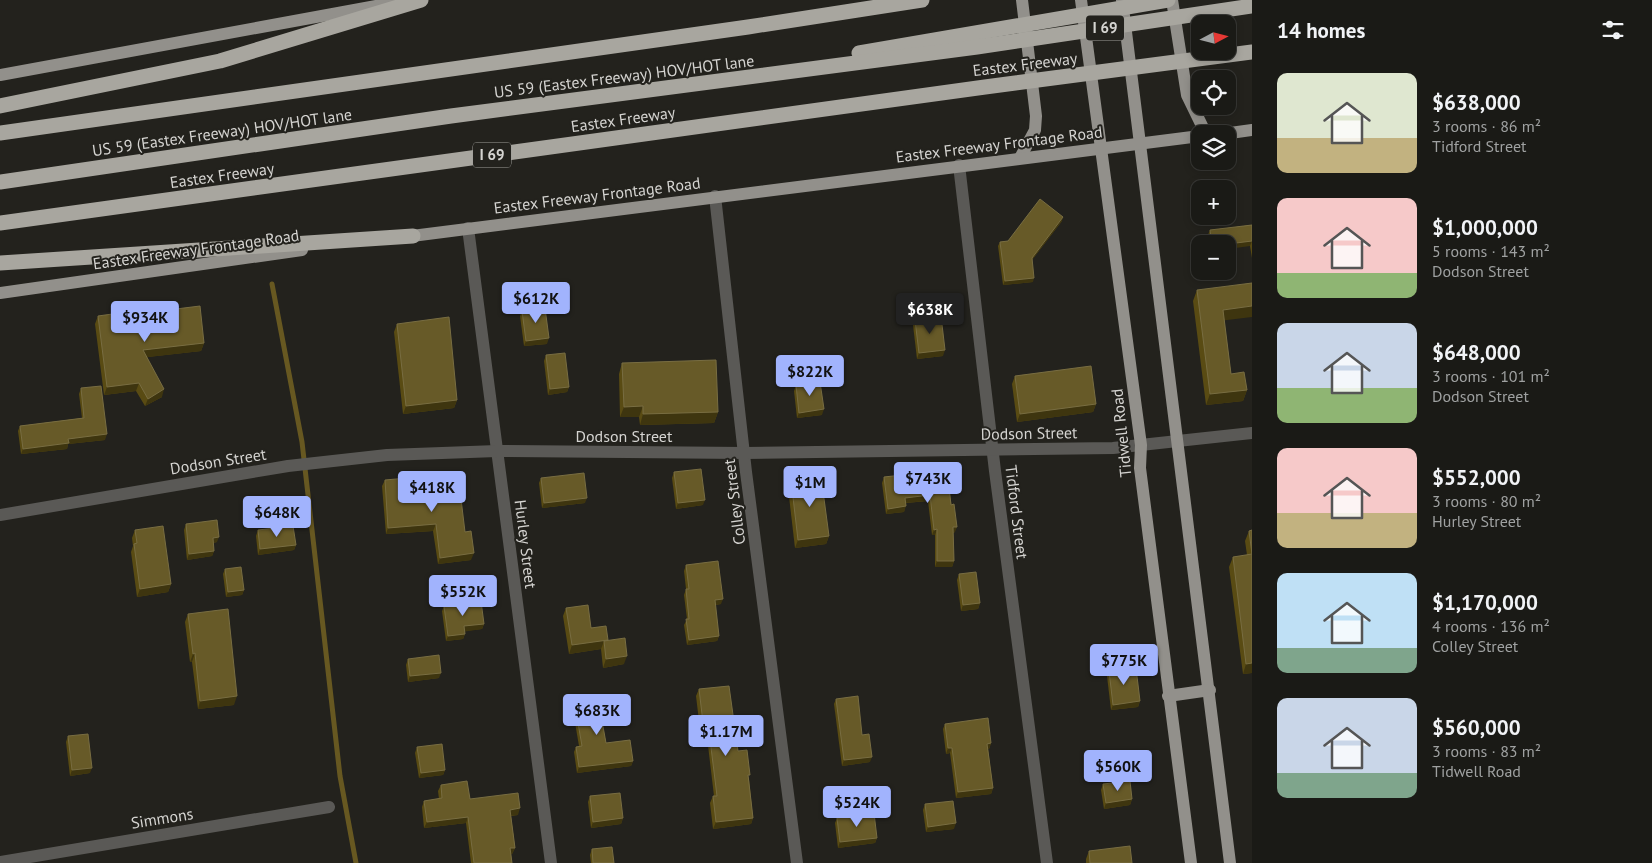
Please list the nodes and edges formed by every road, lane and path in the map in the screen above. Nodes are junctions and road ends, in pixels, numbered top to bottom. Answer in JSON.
{"nodes":[{"id":1,"x":410,"y":0,"type":"edge"},
{"id":2,"x":422,"y":0,"type":"edge"},
{"id":3,"x":922,"y":0,"type":"edge"},
{"id":4,"x":1022,"y":0,"type":"edge"},
{"id":5,"x":1081,"y":0,"type":"edge"},
{"id":6,"x":1122,"y":0,"type":"edge"},
{"id":7,"x":1170,"y":0,"type":"edge"},
{"id":8,"x":1252,"y":5,"type":"edge"},
{"id":9,"x":976,"y":40,"type":"junction"},
{"id":10,"x":1244,"y":53,"type":"edge"},
{"id":11,"x":0,"y":75,"type":"edge"},
{"id":12,"x":0,"y":106,"type":"edge"},
{"id":13,"x":1202,"y":125,"type":"edge"},
{"id":14,"x":1252,"y":130,"type":"edge"},
{"id":15,"x":1236,"y":132,"type":"edge"},
{"id":16,"x":0,"y":133,"type":"edge"},
{"id":17,"x":1191,"y":137,"type":"edge"},
{"id":18,"x":1141,"y":144,"type":"junction"},
{"id":19,"x":1101,"y":148,"type":"junction"},
{"id":20,"x":1020,"y":158,"type":"junction"},
{"id":21,"x":959,"y":165,"type":"junction"},
{"id":22,"x":0,"y":182,"type":"edge"},
{"id":23,"x":715,"y":196,"type":"junction"},
{"id":24,"x":0,"y":223,"type":"edge"},
{"id":25,"x":468,"y":228,"type":"junction"},
{"id":26,"x":413,"y":236,"type":"junction"},
{"id":27,"x":0,"y":263,"type":"edge"},
{"id":28,"x":0,"y":293,"type":"edge"},
{"id":29,"x":1252,"y":433,"type":"edge"},
{"id":30,"x":1178,"y":441,"type":"junction"},
{"id":31,"x":1141,"y":445,"type":"junction"},
{"id":32,"x":993,"y":450,"type":"junction"},
{"id":33,"x":497,"y":451,"type":"junction"},
{"id":34,"x":745,"y":453,"type":"junction"},
{"id":35,"x":0,"y":515,"type":"edge"},
{"id":36,"x":1210,"y":690,"type":"junction"},
{"id":37,"x":1168,"y":696,"type":"junction"},
{"id":38,"x":328,"y":807,"type":"dead end"},
{"id":39,"x":0,"y":862,"type":"edge"},
{"id":40,"x":550,"y":863,"type":"edge"},
{"id":41,"x":797,"y":863,"type":"edge"},
{"id":42,"x":1047,"y":863,"type":"edge"},
{"id":43,"x":1191,"y":863,"type":"edge"},
{"id":44,"x":1230,"y":863,"type":"edge"}],
"edges":[{"from":1,"to":11,"type":"main road"},
{"from":2,"to":12,"type":"highway"},
{"from":3,"to":16,"type":"highway"},
{"from":4,"to":20,"type":"main road"},
{"from":5,"to":19,"type":"main road","name":"Tidwell Road"},
{"from":6,"to":18,"type":"main road"},
{"from":7,"to":9,"type":"highway","number":"I 69"},
{"from":7,"to":13,"type":"main road"},
{"from":8,"to":9,"type":"highway","name":"US 59 (Eastex Freeway) HOV/HOT lane","number":"I 69"},
{"from":9,"to":22,"type":"highway","name":"US 59 (Eastex Freeway) HOV/HOT lane"},
{"from":10,"to":24,"type":"highway","name":"Eastex Freeway","number":"I 69"},
{"from":14,"to":15,"type":"main road"},
{"from":17,"to":18,"type":"main road","name":"Eastex Freeway Frontage Road"},
{"from":18,"to":19,"type":"main road","name":"Eastex Freeway Frontage Road"},
{"from":18,"to":30,"type":"main road"},
{"from":19,"to":20,"type":"main road","name":"Eastex Freeway Frontage Road"},
{"from":19,"to":31,"type":"main road","name":"Tidwell Road"},
{"from":20,"to":21,"type":"main road","name":"Eastex Freeway Frontage Road"},
{"from":21,"to":23,"type":"main road","name":"Eastex Freeway Frontage Road"},
{"from":21,"to":32,"type":"street","name":"Tidford Street"},
{"from":23,"to":25,"type":"main road","name":"Eastex Freeway Frontage Road"},
{"from":23,"to":34,"type":"street","name":"Colley Street"},
{"from":25,"to":26,"type":"main road","name":"Eastex Freeway Frontage Road"},
{"from":25,"to":33,"type":"street","name":"Hurley Street"},
{"from":26,"to":27,"type":"highway"},
{"from":26,"to":28,"type":"main road","name":"Eastex Freeway Frontage Road"},
{"from":29,"to":30,"type":"street","name":"Dodson Street"},
{"from":30,"to":31,"type":"street","name":"Dodson Street"},
{"from":30,"to":36,"type":"main road"},
{"from":31,"to":32,"type":"street","name":"Dodson Street"},
{"from":31,"to":37,"type":"main road","name":"Tidwell Road"},
{"from":32,"to":34,"type":"street","name":"Dodson Street"},
{"from":32,"to":42,"type":"street","name":"Tidford Street"},
{"from":33,"to":34,"type":"street","name":"Dodson Street"},
{"from":33,"to":35,"type":"street","name":"Dodson Street"},
{"from":33,"to":40,"type":"street","name":"Hurley Street"},
{"from":34,"to":41,"type":"street","name":"Colley Street"},
{"from":36,"to":37,"type":"main road"},
{"from":36,"to":44,"type":"main road"},
{"from":37,"to":43,"type":"main road","name":"Tidwell Road"},
{"from":38,"to":39,"type":"street","name":"Simmons"}]}
